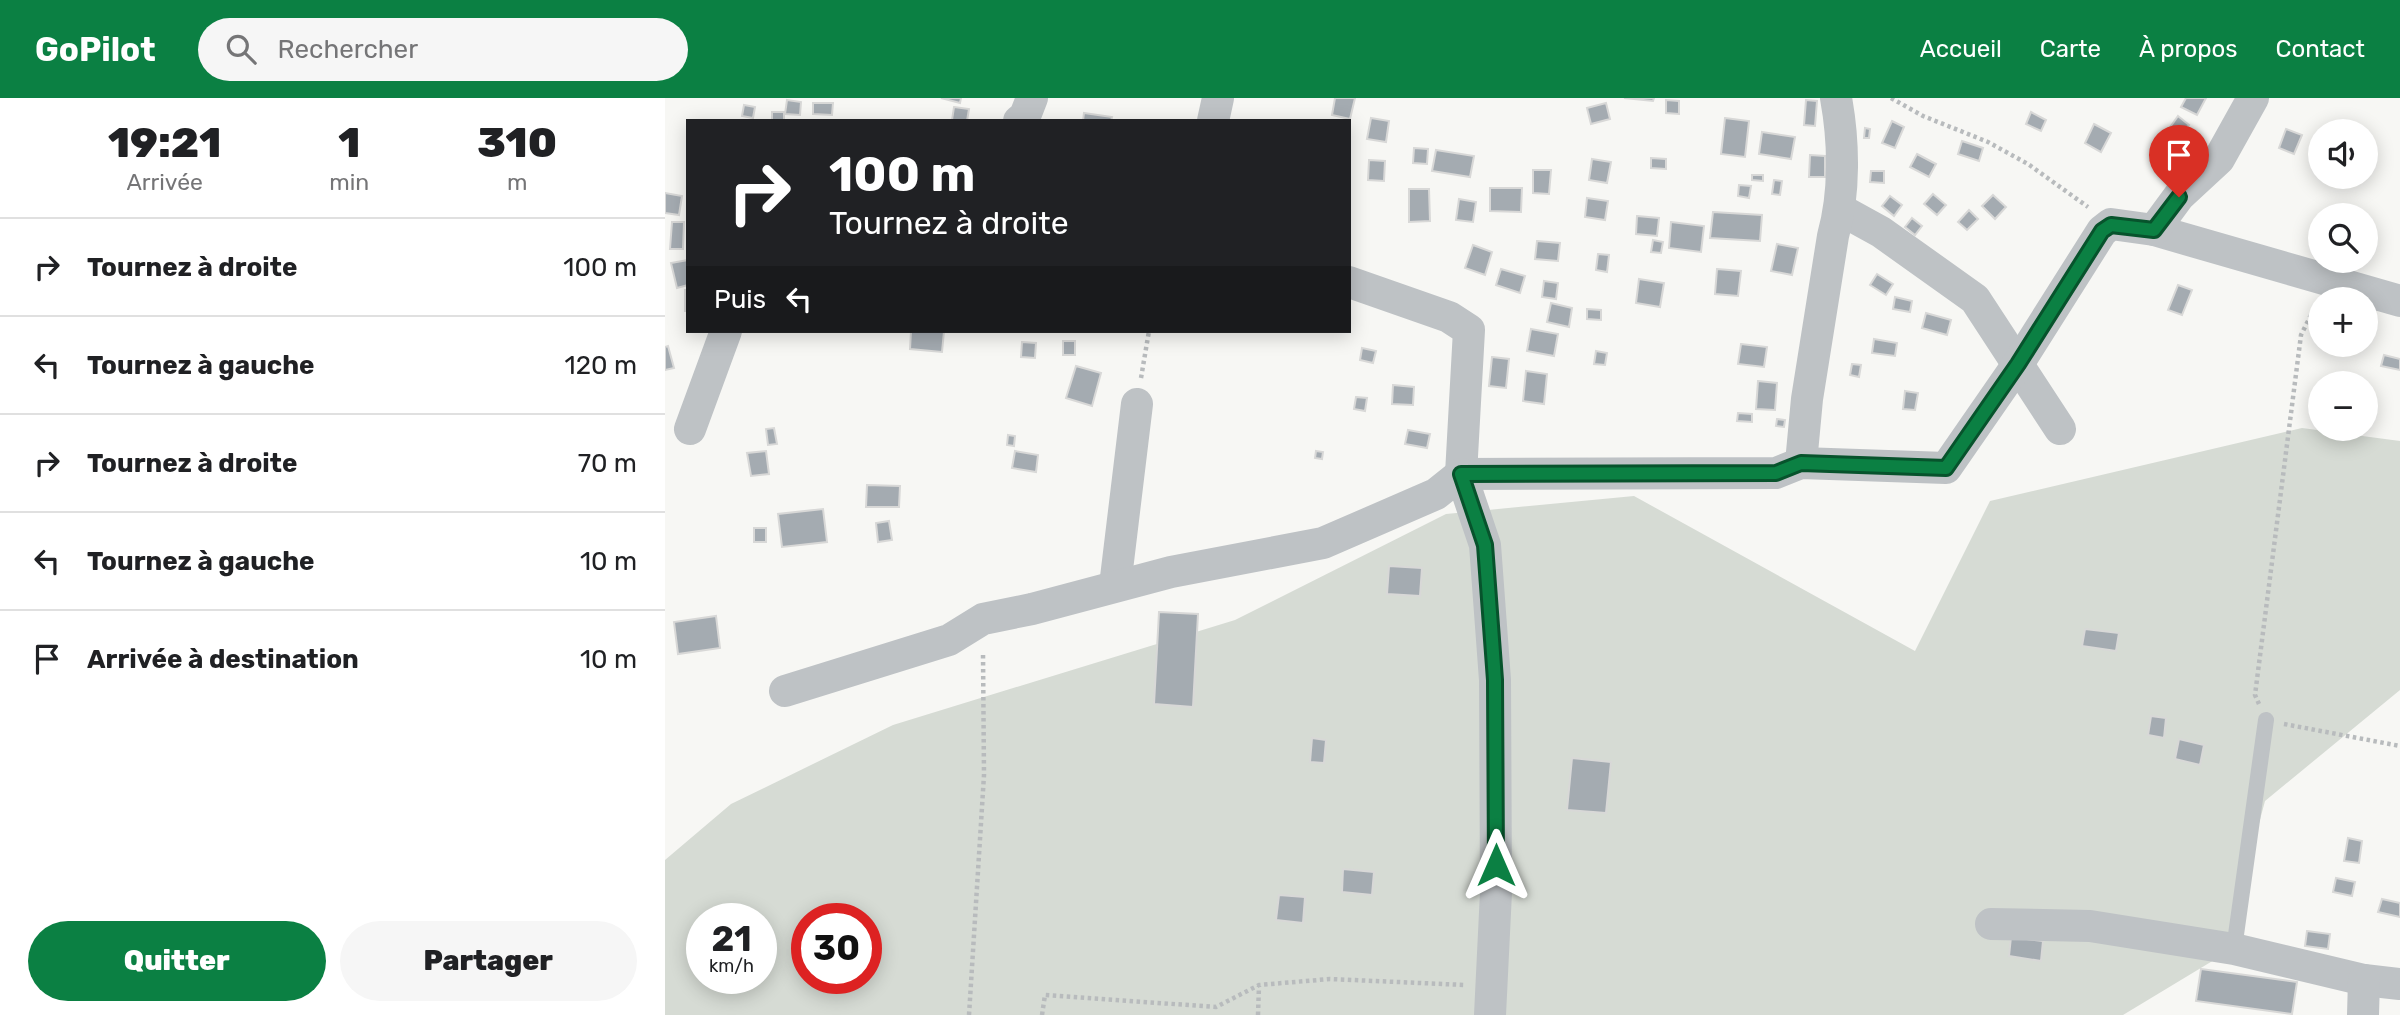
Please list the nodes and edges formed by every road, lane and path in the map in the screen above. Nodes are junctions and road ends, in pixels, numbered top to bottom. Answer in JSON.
{"nodes":[{"id":1,"x":1032,"y":98,"type":"edge"},
{"id":2,"x":1218,"y":98,"type":"edge"},
{"id":3,"x":1836,"y":98,"type":"edge"},
{"id":4,"x":1891,"y":98,"type":"edge"},
{"id":5,"x":2253,"y":98,"type":"edge"},
{"id":6,"x":1021,"y":119,"type":"edge"},
{"id":7,"x":1213,"y":119,"type":"edge"},
{"id":8,"x":1840,"y":210,"type":"junction"},
{"id":9,"x":2111,"y":225,"type":"junction"},
{"id":10,"x":2154,"y":230,"type":"junction"},
{"id":11,"x":1351,"y":283,"type":"edge"},
{"id":12,"x":2400,"y":301,"type":"edge"},
{"id":13,"x":2308,"y":321,"type":"edge"},
{"id":14,"x":725,"y":333,"type":"edge"},
{"id":15,"x":1149,"y":333,"type":"edge"},
{"id":16,"x":2018,"y":364,"type":"junction"},
{"id":17,"x":1137,"y":404,"type":"joint"},
{"id":18,"x":690,"y":429,"type":"dead end"},
{"id":19,"x":2060,"y":429,"type":"dead end"},
{"id":20,"x":1801,"y":463,"type":"junction"},
{"id":21,"x":1461,"y":474,"type":"junction"},
{"id":22,"x":1115,"y":586,"type":"junction"},
{"id":23,"x":983,"y":619,"type":"junction"},
{"id":24,"x":785,"y":691,"type":"dead end"},
{"id":25,"x":2266,"y":720,"type":"junction"},
{"id":26,"x":2400,"y":746,"type":"edge"},
{"id":27,"x":1991,"y":924,"type":"dead end"},
{"id":28,"x":2234,"y":949,"type":"junction"},
{"id":29,"x":2364,"y":980,"type":"junction"},
{"id":30,"x":2400,"y":984,"type":"edge"},
{"id":31,"x":1259,"y":985,"type":"junction"},
{"id":32,"x":1491,"y":1001,"type":"edge"},
{"id":33,"x":969,"y":1015,"type":"edge"},
{"id":34,"x":1042,"y":1015,"type":"edge"},
{"id":35,"x":1258,"y":1015,"type":"edge"},
{"id":36,"x":2363,"y":1015,"type":"edge"}],
"edges":[{"from":1,"to":6,"type":"street"},
{"from":2,"to":7,"type":"street"},
{"from":3,"to":8,"type":"street"},
{"from":4,"to":9,"type":"path"},
{"from":5,"to":10,"type":"street"},
{"from":8,"to":16,"type":"street"},
{"from":8,"to":20,"type":"street"},
{"from":9,"to":10,"type":"street"},
{"from":9,"to":16,"type":"street"},
{"from":10,"to":12,"type":"street"},
{"from":11,"to":21,"type":"street"},
{"from":13,"to":25,"type":"path"},
{"from":14,"to":18,"type":"street"},
{"from":15,"to":17,"type":"path"},
{"from":16,"to":19,"type":"street"},
{"from":16,"to":20,"type":"street"},
{"from":17,"to":22,"type":"street"},
{"from":20,"to":21,"type":"street"},
{"from":21,"to":22,"type":"street"},
{"from":21,"to":32,"type":"street"},
{"from":22,"to":23,"type":"street"},
{"from":23,"to":24,"type":"street"},
{"from":23,"to":33,"type":"path"},
{"from":25,"to":26,"type":"path"},
{"from":25,"to":28,"type":"lane"},
{"from":27,"to":28,"type":"street"},
{"from":28,"to":29,"type":"street"},
{"from":29,"to":30,"type":"street"},
{"from":29,"to":36,"type":"street"},
{"from":31,"to":32,"type":"path"},
{"from":31,"to":34,"type":"path"},
{"from":31,"to":35,"type":"path"}]}
